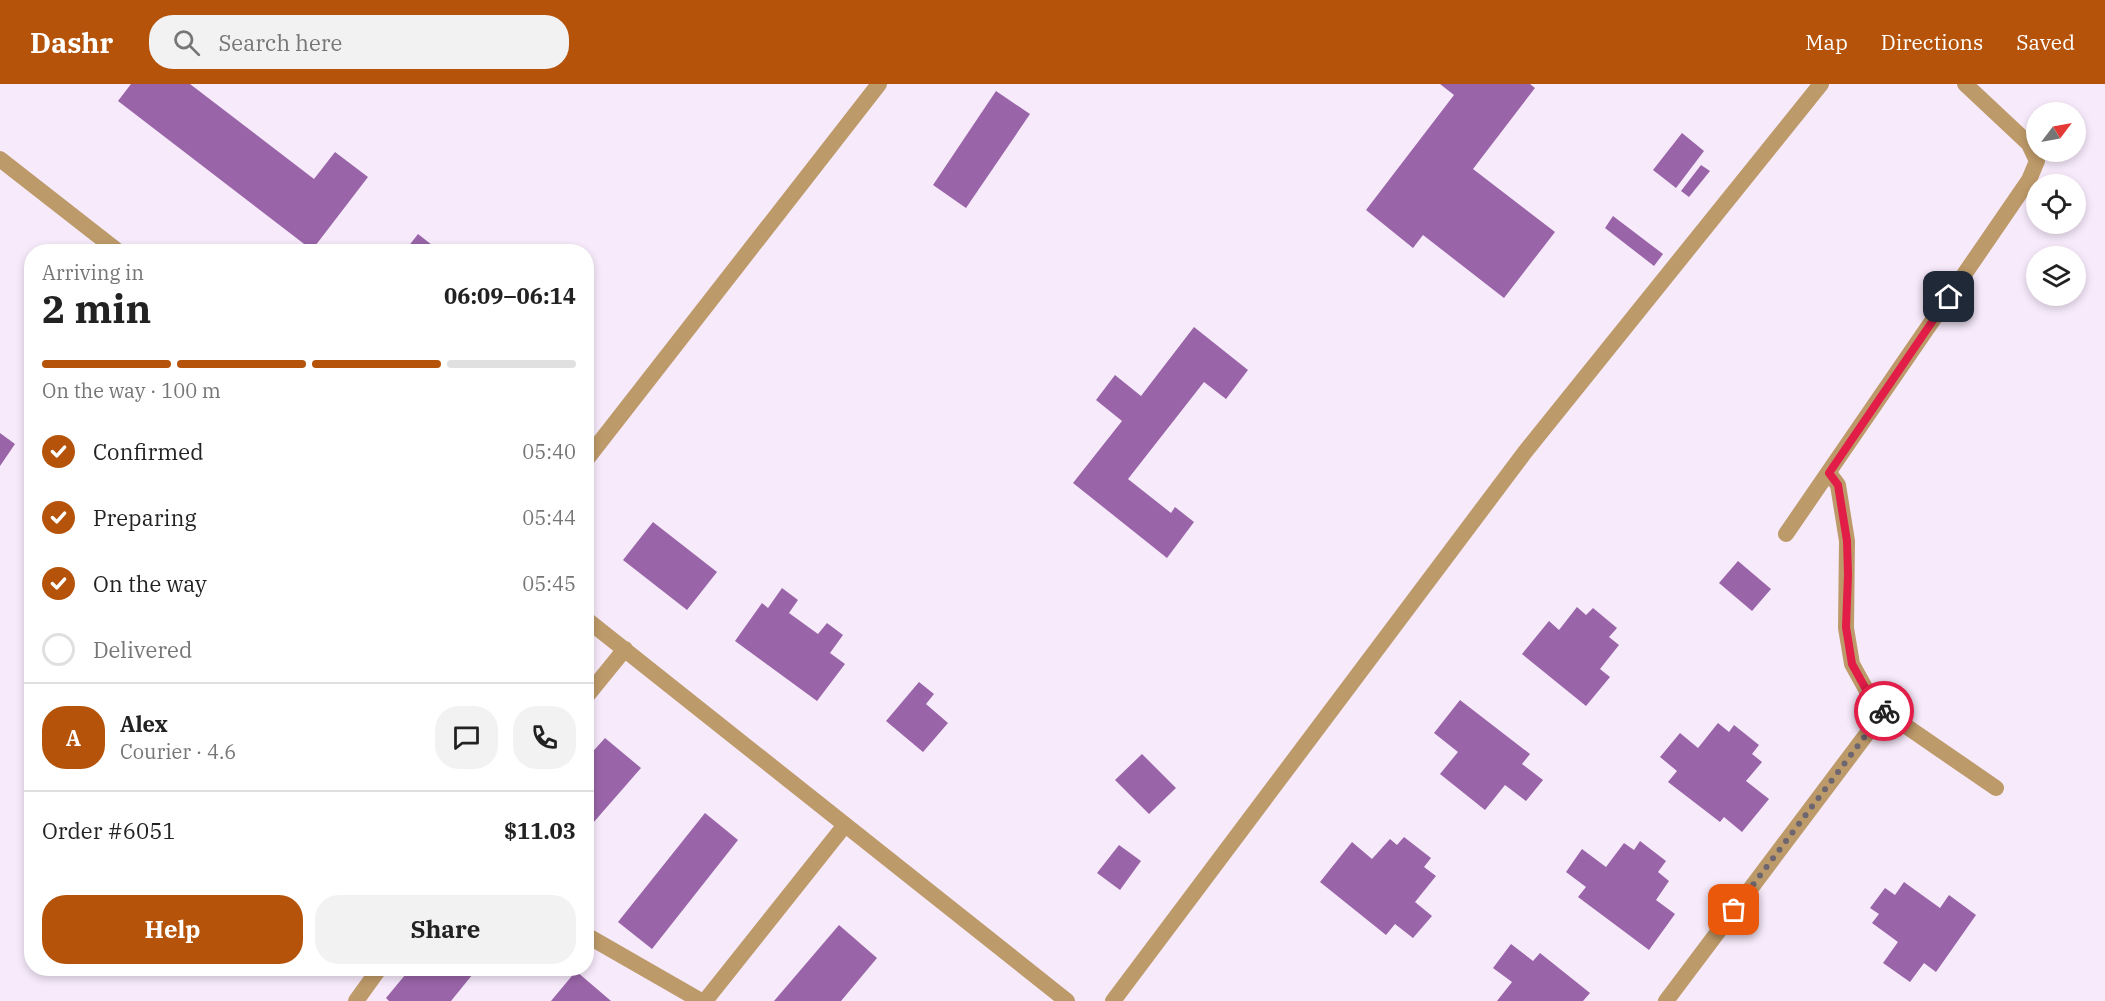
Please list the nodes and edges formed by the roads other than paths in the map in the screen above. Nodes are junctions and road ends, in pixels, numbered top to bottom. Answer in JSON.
{"nodes":[{"id":1,"x":879,"y":84,"type":"edge"},
{"id":2,"x":1821,"y":84,"type":"edge"},
{"id":3,"x":1965,"y":84,"type":"edge"},
{"id":4,"x":0,"y":159,"type":"edge"},
{"id":5,"x":109,"y":244,"type":"edge"},
{"id":6,"x":594,"y":450,"type":"edge"},
{"id":7,"x":1829,"y":473,"type":"junction"},
{"id":8,"x":1786,"y":534,"type":"dead end"},
{"id":9,"x":594,"y":625,"type":"edge"},
{"id":10,"x":625,"y":650,"type":"junction"},
{"id":11,"x":594,"y":687,"type":"edge"},
{"id":12,"x":1884,"y":711,"type":"junction"},
{"id":13,"x":1996,"y":788,"type":"dead end"},
{"id":14,"x":845,"y":825,"type":"junction"},
{"id":15,"x":594,"y":940,"type":"edge"},
{"id":16,"x":374,"y":976,"type":"edge"},
{"id":17,"x":356,"y":1001,"type":"edge"},
{"id":18,"x":703,"y":1001,"type":"edge"},
{"id":19,"x":1067,"y":1001,"type":"edge"},
{"id":20,"x":1113,"y":1001,"type":"edge"},
{"id":21,"x":1666,"y":1001,"type":"edge"}],
"edges":[{"from":1,"to":6,"type":"street"},
{"from":2,"to":20,"type":"street"},
{"from":3,"to":7,"type":"street"},
{"from":4,"to":5,"type":"street"},
{"from":7,"to":8,"type":"street"},
{"from":7,"to":12,"type":"street"},
{"from":9,"to":10,"type":"street"},
{"from":10,"to":11,"type":"street"},
{"from":10,"to":14,"type":"street"},
{"from":12,"to":13,"type":"street"},
{"from":12,"to":21,"type":"street"},
{"from":14,"to":18,"type":"street"},
{"from":14,"to":19,"type":"street"},
{"from":15,"to":18,"type":"street"},
{"from":16,"to":17,"type":"street"}]}
